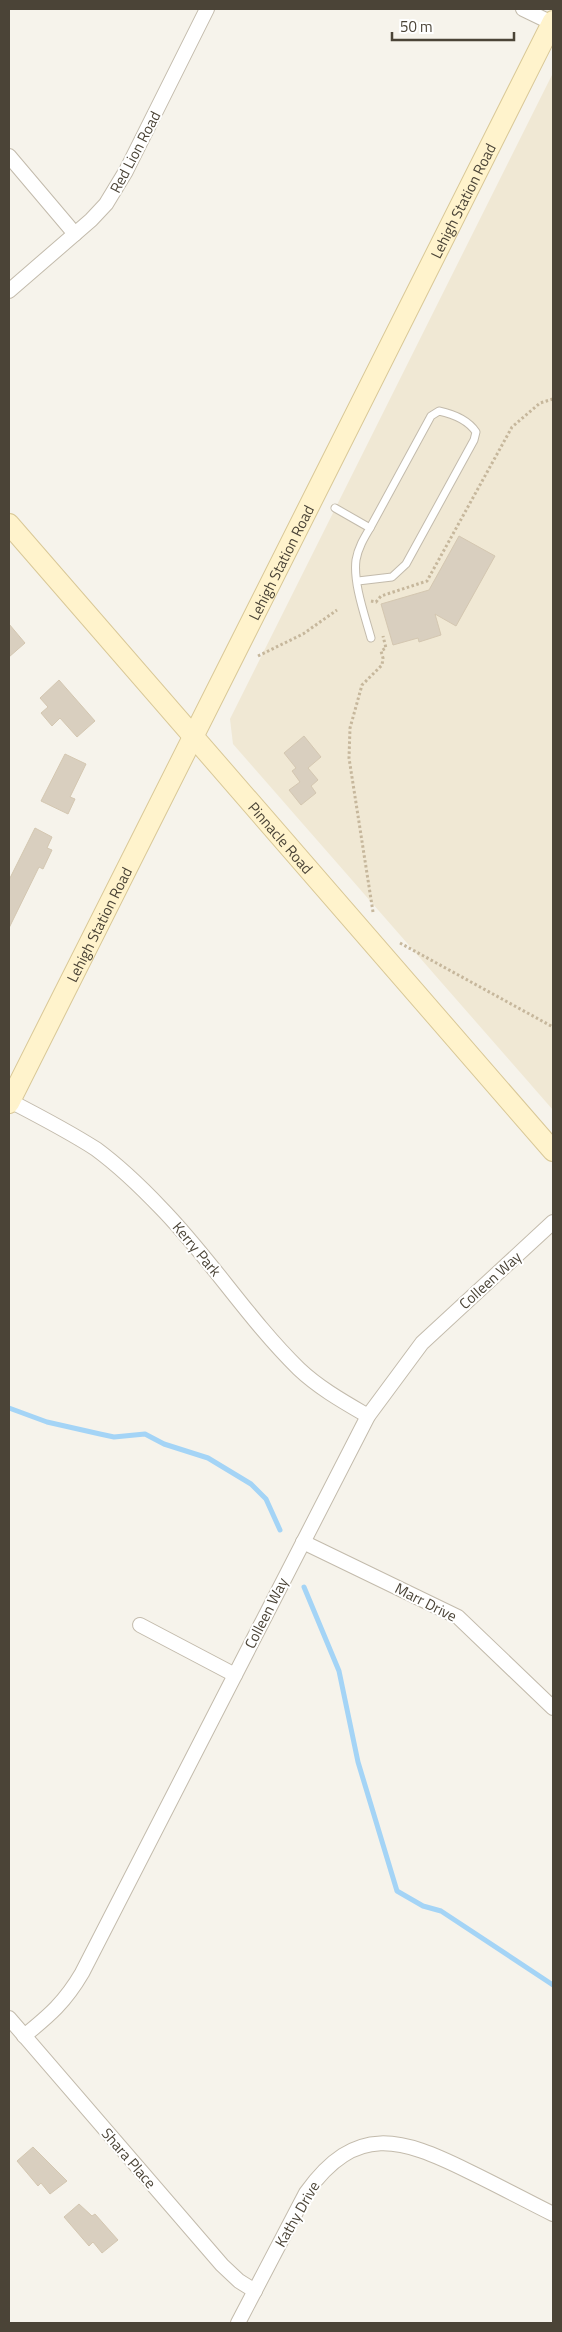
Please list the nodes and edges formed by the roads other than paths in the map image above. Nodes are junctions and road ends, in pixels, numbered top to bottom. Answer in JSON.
{"nodes":[{"id":1,"x":207,"y":9,"type":"edge"},
{"id":2,"x":523,"y":9,"type":"edge"},
{"id":3,"x":553,"y":22,"type":"edge"},
{"id":4,"x":9,"y":156,"type":"edge"},
{"id":5,"x":75,"y":234,"type":"junction"},
{"id":6,"x":9,"y":292,"type":"edge"},
{"id":7,"x":335,"y":508,"type":"dead end"},
{"id":8,"x":10,"y":527,"type":"edge"},
{"id":9,"x":370,"y":528,"type":"junction"},
{"id":10,"x":358,"y":581,"type":"junction"},
{"id":11,"x":371,"y":638,"type":"dead end"},
{"id":12,"x":193,"y":737,"type":"junction"},
{"id":13,"x":9,"y":1102,"type":"edge"},
{"id":14,"x":553,"y":1151,"type":"edge"},
{"id":15,"x":553,"y":1222,"type":"edge"},
{"id":16,"x":368,"y":1416,"type":"junction"},
{"id":17,"x":303,"y":1542,"type":"junction"},
{"id":18,"x":140,"y":1625,"type":"dead end"},
{"id":19,"x":235,"y":1675,"type":"junction"},
{"id":20,"x":553,"y":1708,"type":"edge"},
{"id":21,"x":9,"y":2018,"type":"edge"},
{"id":22,"x":24,"y":2036,"type":"junction"},
{"id":23,"x":553,"y":2214,"type":"edge"},
{"id":24,"x":255,"y":2291,"type":"junction"},
{"id":25,"x":238,"y":2323,"type":"edge"}],
"edges":[{"from":1,"to":5,"type":"street","name":"Red Lion Road"},
{"from":2,"to":3,"type":"street"},
{"from":3,"to":12,"type":"main road","name":"Lehigh Station Road"},
{"from":4,"to":5,"type":"street"},
{"from":5,"to":6,"type":"street","name":"Red Lion Road"},
{"from":7,"to":9,"type":"lane"},
{"from":8,"to":12,"type":"main road","name":"Pinnacle Road"},
{"from":9,"to":10,"type":"lane"},
{"from":9,"to":10,"type":"lane"},
{"from":10,"to":11,"type":"lane"},
{"from":12,"to":13,"type":"main road","name":"Lehigh Station Road"},
{"from":12,"to":14,"type":"main road","name":"Pinnacle Road"},
{"from":13,"to":16,"type":"street","name":"Kerry Park"},
{"from":15,"to":16,"type":"street","name":"Colleen Way"},
{"from":16,"to":17,"type":"street","name":"Colleen Way"},
{"from":17,"to":19,"type":"street","name":"Colleen Way"},
{"from":17,"to":20,"type":"street","name":"Marr Drive"},
{"from":18,"to":19,"type":"street"},
{"from":19,"to":22,"type":"street","name":"Colleen Way"},
{"from":21,"to":22,"type":"street","name":"Shara Place"},
{"from":22,"to":24,"type":"street","name":"Shara Place"},
{"from":23,"to":24,"type":"street","name":"Kathy Drive"},
{"from":24,"to":25,"type":"street","name":"Kathy Drive"}]}
